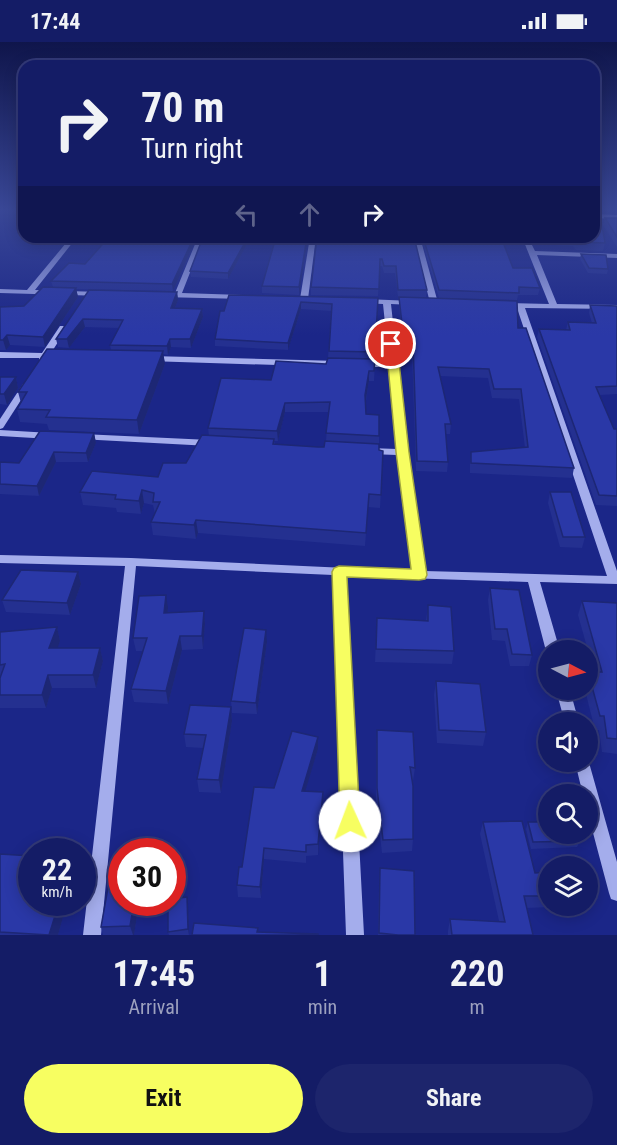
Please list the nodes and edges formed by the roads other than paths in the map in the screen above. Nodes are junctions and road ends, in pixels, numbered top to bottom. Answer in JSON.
{"nodes":[{"id":1,"x":62,"y":252,"type":"edge"},
{"id":2,"x":195,"y":252,"type":"edge"},
{"id":3,"x":311,"y":252,"type":"edge"},
{"id":4,"x":421,"y":252,"type":"edge"},
{"id":5,"x":533,"y":253,"type":"joint"},
{"id":6,"x":614,"y":256,"type":"edge"},
{"id":7,"x":617,"y":266,"type":"edge"},
{"id":8,"x":0,"y":291,"type":"edge"},
{"id":9,"x":29,"y":292,"type":"junction"},
{"id":10,"x":87,"y":293,"type":"junction"},
{"id":11,"x":110,"y":294,"type":"edge"},
{"id":12,"x":154,"y":295,"type":"edge"},
{"id":13,"x":177,"y":296,"type":"junction"},
{"id":14,"x":246,"y":297,"type":"edge"},
{"id":15,"x":292,"y":299,"type":"edge"},
{"id":16,"x":304,"y":299,"type":"junction"},
{"id":17,"x":315,"y":300,"type":"edge"},
{"id":18,"x":351,"y":301,"type":"edge"},
{"id":19,"x":81,"y":302,"type":"edge"},
{"id":20,"x":387,"y":302,"type":"junction"},
{"id":21,"x":434,"y":303,"type":"junction"},
{"id":22,"x":444,"y":303,"type":"edge"},
{"id":23,"x":498,"y":305,"type":"edge"},
{"id":24,"x":520,"y":305,"type":"junction"},
{"id":25,"x":554,"y":306,"type":"junction"},
{"id":26,"x":617,"y":308,"type":"edge"},
{"id":27,"x":69,"y":320,"type":"edge"},
{"id":28,"x":0,"y":355,"type":"edge"},
{"id":29,"x":45,"y":356,"type":"junction"},
{"id":30,"x":68,"y":357,"type":"edge"},
{"id":31,"x":138,"y":358,"type":"edge"},
{"id":32,"x":393,"y":365,"type":"junction"},
{"id":33,"x":38,"y":366,"type":"edge"},
{"id":34,"x":32,"y":376,"type":"edge"},
{"id":35,"x":0,"y":426,"type":"edge"},
{"id":36,"x":0,"y":433,"type":"edge"},
{"id":37,"x":59,"y":436,"type":"edge"},
{"id":38,"x":71,"y":436,"type":"edge"},
{"id":39,"x":225,"y":444,"type":"edge"},
{"id":40,"x":355,"y":450,"type":"edge"},
{"id":41,"x":402,"y":452,"type":"junction"},
{"id":42,"x":0,"y":559,"type":"edge"},
{"id":43,"x":131,"y":562,"type":"junction"},
{"id":44,"x":339,"y":572,"type":"junction"},
{"id":45,"x":419,"y":575,"type":"junction"},
{"id":46,"x":533,"y":577,"type":"junction"},
{"id":47,"x":616,"y":580,"type":"edge"},
{"id":48,"x":550,"y":640,"type":"edge"},
{"id":49,"x":585,"y":772,"type":"edge"},
{"id":50,"x":617,"y":893,"type":"edge"},
{"id":51,"x":92,"y":935,"type":"edge"},
{"id":52,"x":355,"y":935,"type":"edge"}],
"edges":[{"from":1,"to":9,"type":"street"},
{"from":2,"to":13,"type":"street"},
{"from":3,"to":16,"type":"street"},
{"from":4,"to":21,"type":"street"},
{"from":5,"to":6,"type":"street"},
{"from":5,"to":25,"type":"street"},
{"from":6,"to":7,"type":"street"},
{"from":8,"to":9,"type":"street"},
{"from":9,"to":10,"type":"street"},
{"from":10,"to":11,"type":"street"},
{"from":10,"to":19,"type":"street"},
{"from":12,"to":13,"type":"street"},
{"from":13,"to":14,"type":"street"},
{"from":15,"to":16,"type":"street"},
{"from":16,"to":17,"type":"street"},
{"from":18,"to":20,"type":"street"},
{"from":20,"to":21,"type":"street"},
{"from":20,"to":32,"type":"street"},
{"from":21,"to":22,"type":"street"},
{"from":23,"to":24,"type":"street"},
{"from":24,"to":25,"type":"street"},
{"from":24,"to":47,"type":"street"},
{"from":25,"to":26,"type":"street"},
{"from":27,"to":29,"type":"street"},
{"from":28,"to":29,"type":"street"},
{"from":29,"to":30,"type":"street"},
{"from":29,"to":33,"type":"street"},
{"from":31,"to":32,"type":"street"},
{"from":32,"to":41,"type":"street"},
{"from":34,"to":35,"type":"street"},
{"from":36,"to":37,"type":"street"},
{"from":38,"to":39,"type":"street"},
{"from":40,"to":41,"type":"street"},
{"from":41,"to":45,"type":"street"},
{"from":42,"to":43,"type":"street"},
{"from":43,"to":44,"type":"street"},
{"from":43,"to":51,"type":"street"},
{"from":44,"to":45,"type":"street"},
{"from":44,"to":52,"type":"street"},
{"from":45,"to":46,"type":"street"},
{"from":46,"to":47,"type":"street"},
{"from":46,"to":48,"type":"street"},
{"from":49,"to":50,"type":"street"}]}
